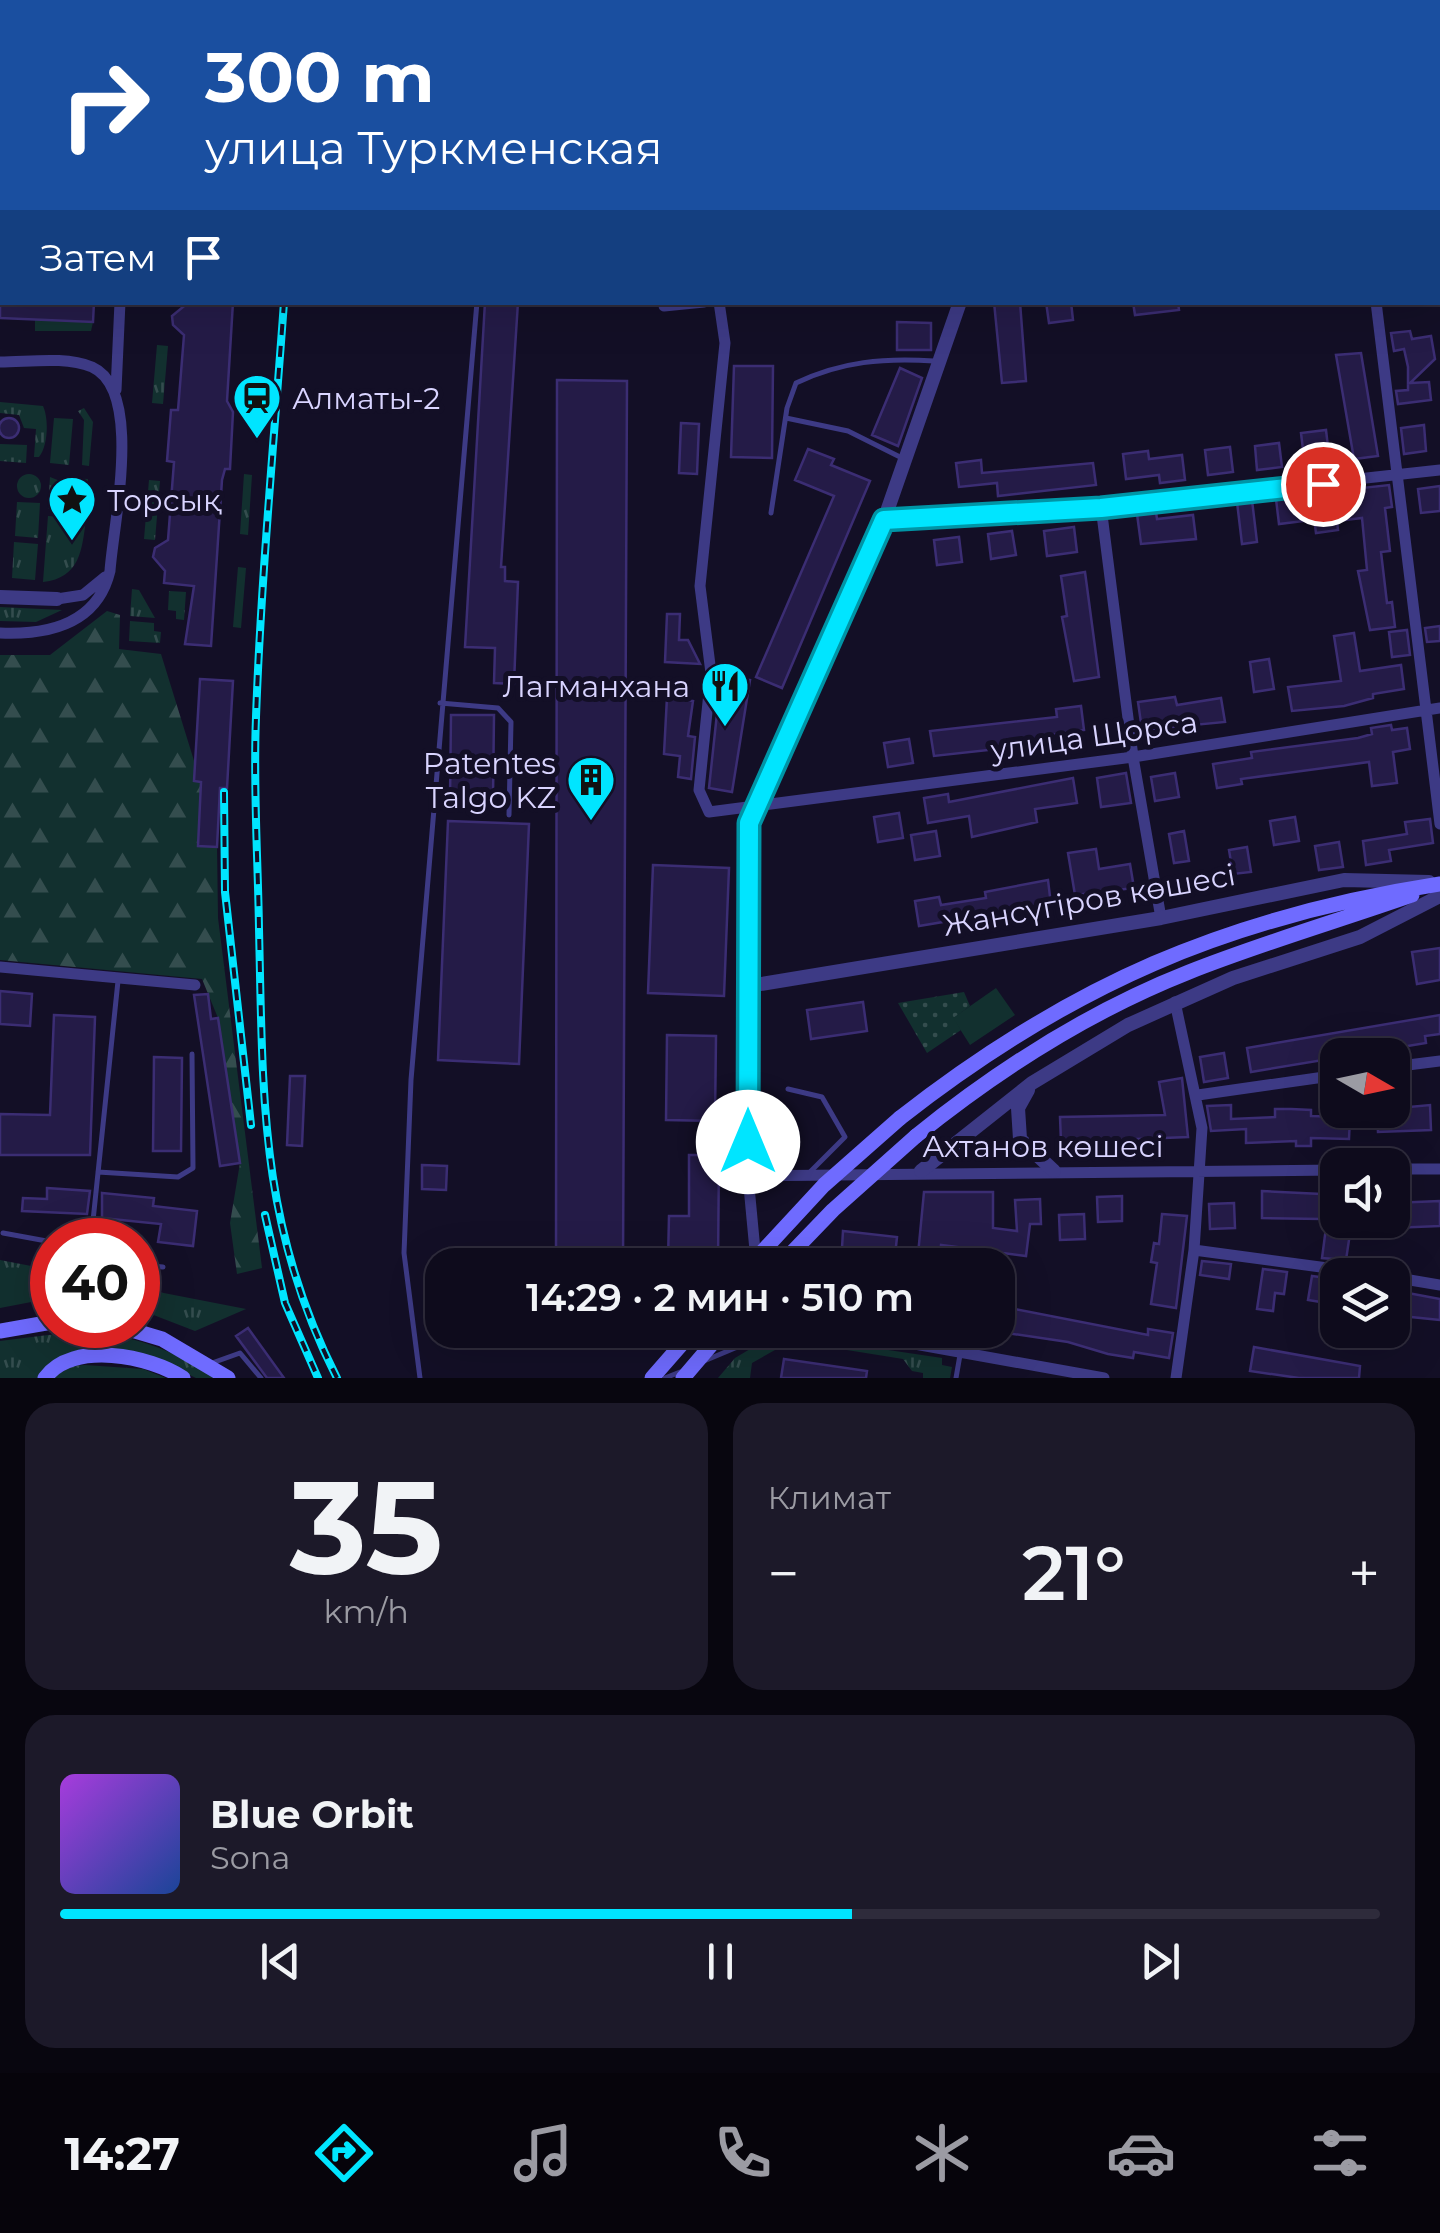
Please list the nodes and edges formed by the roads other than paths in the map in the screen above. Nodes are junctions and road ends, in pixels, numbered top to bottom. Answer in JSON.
{"nodes":[{"id":1,"x":120,"y":305,"type":"edge"},
{"id":2,"x":477,"y":305,"type":"edge"},
{"id":3,"x":674,"y":305,"type":"edge"},
{"id":4,"x":719,"y":305,"type":"edge"},
{"id":5,"x":959,"y":305,"type":"edge"},
{"id":6,"x":1376,"y":305,"type":"edge"},
{"id":7,"x":664,"y":306,"type":"dead end"},
{"id":8,"x":0,"y":362,"type":"edge"},
{"id":9,"x":942,"y":362,"type":"junction"},
{"id":10,"x":118,"y":399,"type":"junction"},
{"id":11,"x":786,"y":418,"type":"junction"},
{"id":12,"x":906,"y":460,"type":"junction"},
{"id":13,"x":1440,"y":470,"type":"edge"},
{"id":14,"x":1397,"y":476,"type":"junction"},
{"id":15,"x":1101,"y":508,"type":"junction"},
{"id":16,"x":771,"y":513,"type":"dead end"},
{"id":17,"x":884,"y":520,"type":"junction"},
{"id":18,"x":110,"y":566,"type":"junction"},
{"id":19,"x":0,"y":597,"type":"edge"},
{"id":20,"x":56,"y":599,"type":"joint"},
{"id":21,"x":0,"y":633,"type":"edge"},
{"id":22,"x":440,"y":703,"type":"junction"},
{"id":23,"x":1440,"y":708,"type":"edge"},
{"id":24,"x":1424,"y":710,"type":"junction"},
{"id":25,"x":1133,"y":756,"type":"junction"},
{"id":26,"x":754,"y":807,"type":"junction"},
{"id":27,"x":509,"y":815,"type":"dead end"},
{"id":28,"x":1440,"y":824,"type":"edge"},
{"id":29,"x":1440,"y":884,"type":"edge"},
{"id":30,"x":1440,"y":896,"type":"edge"},
{"id":31,"x":1161,"y":918,"type":"junction"},
{"id":32,"x":0,"y":967,"type":"edge"},
{"id":33,"x":119,"y":978,"type":"junction"},
{"id":34,"x":195,"y":985,"type":"dead end"},
{"id":35,"x":748,"y":986,"type":"junction"},
{"id":36,"x":1175,"y":1002,"type":"junction"},
{"id":37,"x":192,"y":1054,"type":"dead end"},
{"id":38,"x":1440,"y":1060,"type":"edge"},
{"id":39,"x":1410,"y":1065,"type":"edge"},
{"id":40,"x":1320,"y":1078,"type":"edge"},
{"id":41,"x":1032,"y":1083,"type":"junction"},
{"id":42,"x":788,"y":1089,"type":"dead end"},
{"id":43,"x":1198,"y":1095,"type":"junction"},
{"id":44,"x":1440,"y":1169,"type":"edge"},
{"id":45,"x":1054,"y":1170,"type":"junction"},
{"id":46,"x":1197,"y":1170,"type":"junction"},
{"id":47,"x":1320,"y":1170,"type":"edge"},
{"id":48,"x":1410,"y":1170,"type":"edge"},
{"id":49,"x":98,"y":1172,"type":"junction"},
{"id":50,"x":920,"y":1172,"type":"junction"},
{"id":51,"x":808,"y":1174,"type":"junction"},
{"id":52,"x":748,"y":1176,"type":"junction"},
{"id":53,"x":93,"y":1218,"type":"edge"},
{"id":54,"x":3,"y":1233,"type":"dead end"},
{"id":55,"x":30,"y":1238,"type":"edge"},
{"id":56,"x":751,"y":1248,"type":"edge"},
{"id":57,"x":768,"y":1248,"type":"edge"},
{"id":58,"x":796,"y":1248,"type":"edge"},
{"id":59,"x":1194,"y":1250,"type":"junction"},
{"id":60,"x":160,"y":1266,"type":"edge"},
{"id":61,"x":163,"y":1266,"type":"dead end"},
{"id":62,"x":1320,"y":1267,"type":"edge"},
{"id":63,"x":1410,"y":1280,"type":"edge"},
{"id":64,"x":1440,"y":1285,"type":"edge"},
{"id":65,"x":30,"y":1325,"type":"edge"},
{"id":66,"x":0,"y":1330,"type":"edge"},
{"id":67,"x":160,"y":1338,"type":"edge"},
{"id":68,"x":678,"y":1348,"type":"edge"},
{"id":69,"x":708,"y":1348,"type":"edge"},
{"id":70,"x":735,"y":1348,"type":"edge"},
{"id":71,"x":938,"y":1348,"type":"edge"},
{"id":72,"x":960,"y":1352,"type":"junction"},
{"id":73,"x":207,"y":1364,"type":"junction"},
{"id":74,"x":45,"y":1378,"type":"edge"},
{"id":75,"x":183,"y":1378,"type":"edge"},
{"id":76,"x":228,"y":1378,"type":"edge"},
{"id":77,"x":260,"y":1378,"type":"edge"},
{"id":78,"x":420,"y":1378,"type":"edge"},
{"id":79,"x":652,"y":1378,"type":"edge"},
{"id":80,"x":665,"y":1378,"type":"edge"},
{"id":81,"x":682,"y":1378,"type":"edge"},
{"id":82,"x":956,"y":1378,"type":"edge"},
{"id":83,"x":1104,"y":1378,"type":"edge"},
{"id":84,"x":1176,"y":1378,"type":"edge"}],
"edges":[{"from":1,"to":10,"type":"street"},
{"from":2,"to":22,"type":"lane"},
{"from":3,"to":7,"type":"street"},
{"from":4,"to":26,"type":"street","name":"улица Щорса"},
{"from":5,"to":9,"type":"street"},
{"from":6,"to":14,"type":"street"},
{"from":8,"to":10,"type":"street"},
{"from":9,"to":11,"type":"lane"},
{"from":9,"to":12,"type":"street"},
{"from":10,"to":18,"type":"street"},
{"from":11,"to":12,"type":"lane"},
{"from":11,"to":16,"type":"lane"},
{"from":12,"to":17,"type":"street"},
{"from":13,"to":14,"type":"street"},
{"from":14,"to":15,"type":"street"},
{"from":14,"to":24,"type":"street"},
{"from":15,"to":17,"type":"street"},
{"from":15,"to":25,"type":"street"},
{"from":17,"to":26,"type":"street"},
{"from":18,"to":20,"type":"street"},
{"from":18,"to":21,"type":"street"},
{"from":19,"to":20,"type":"street"},
{"from":22,"to":27,"type":"lane"},
{"from":22,"to":78,"type":"lane"},
{"from":23,"to":24,"type":"street","name":"улица Щорса"},
{"from":24,"to":25,"type":"street","name":"улица Щорса"},
{"from":24,"to":28,"type":"street"},
{"from":25,"to":26,"type":"street","name":"улица Щорса"},
{"from":25,"to":31,"type":"street"},
{"from":26,"to":35,"type":"street"},
{"from":29,"to":31,"type":"street","name":"Жансүгіров көшесі"},
{"from":29,"to":57,"type":"main road","bridge":true},
{"from":29,"to":58,"type":"main road","bridge":true},
{"from":30,"to":36,"type":"street"},
{"from":31,"to":35,"type":"street","name":"Жансүгіров көшесі"},
{"from":32,"to":33,"type":"street"},
{"from":33,"to":34,"type":"street"},
{"from":33,"to":49,"type":"lane"},
{"from":35,"to":52,"type":"street"},
{"from":36,"to":41,"type":"street"},
{"from":36,"to":43,"type":"street"},
{"from":37,"to":49,"type":"lane"},
{"from":38,"to":39,"type":"street"},
{"from":40,"to":43,"type":"street"},
{"from":41,"to":45,"type":"street"},
{"from":41,"to":50,"type":"street"},
{"from":42,"to":51,"type":"lane"},
{"from":43,"to":46,"type":"street"},
{"from":44,"to":48,"type":"street"},
{"from":45,"to":46,"type":"street","name":"Ахтанов көшесі"},
{"from":45,"to":50,"type":"street","name":"Ахтанов көшесі"},
{"from":46,"to":47,"type":"street","name":"Ахтанов көшесі"},
{"from":46,"to":59,"type":"street"},
{"from":49,"to":53,"type":"lane"},
{"from":50,"to":51,"type":"street","name":"Ахтанов көшесі"},
{"from":51,"to":52,"type":"street","name":"Ахтанов көшесі"},
{"from":52,"to":56,"type":"street"},
{"from":54,"to":55,"type":"lane"},
{"from":59,"to":62,"type":"street"},
{"from":59,"to":84,"type":"street"},
{"from":60,"to":61,"type":"lane"},
{"from":63,"to":64,"type":"street"},
{"from":65,"to":66,"type":"main road"},
{"from":67,"to":73,"type":"main road"},
{"from":68,"to":79,"type":"main road"},
{"from":69,"to":81,"type":"main road","bridge":true},
{"from":70,"to":80,"type":"lane"},
{"from":71,"to":72,"type":"street"},
{"from":72,"to":82,"type":"lane"},
{"from":72,"to":83,"type":"street"},
{"from":73,"to":76,"type":"main road"},
{"from":73,"to":77,"type":"lane"},
{"from":74,"to":75,"type":"main road"}]}
